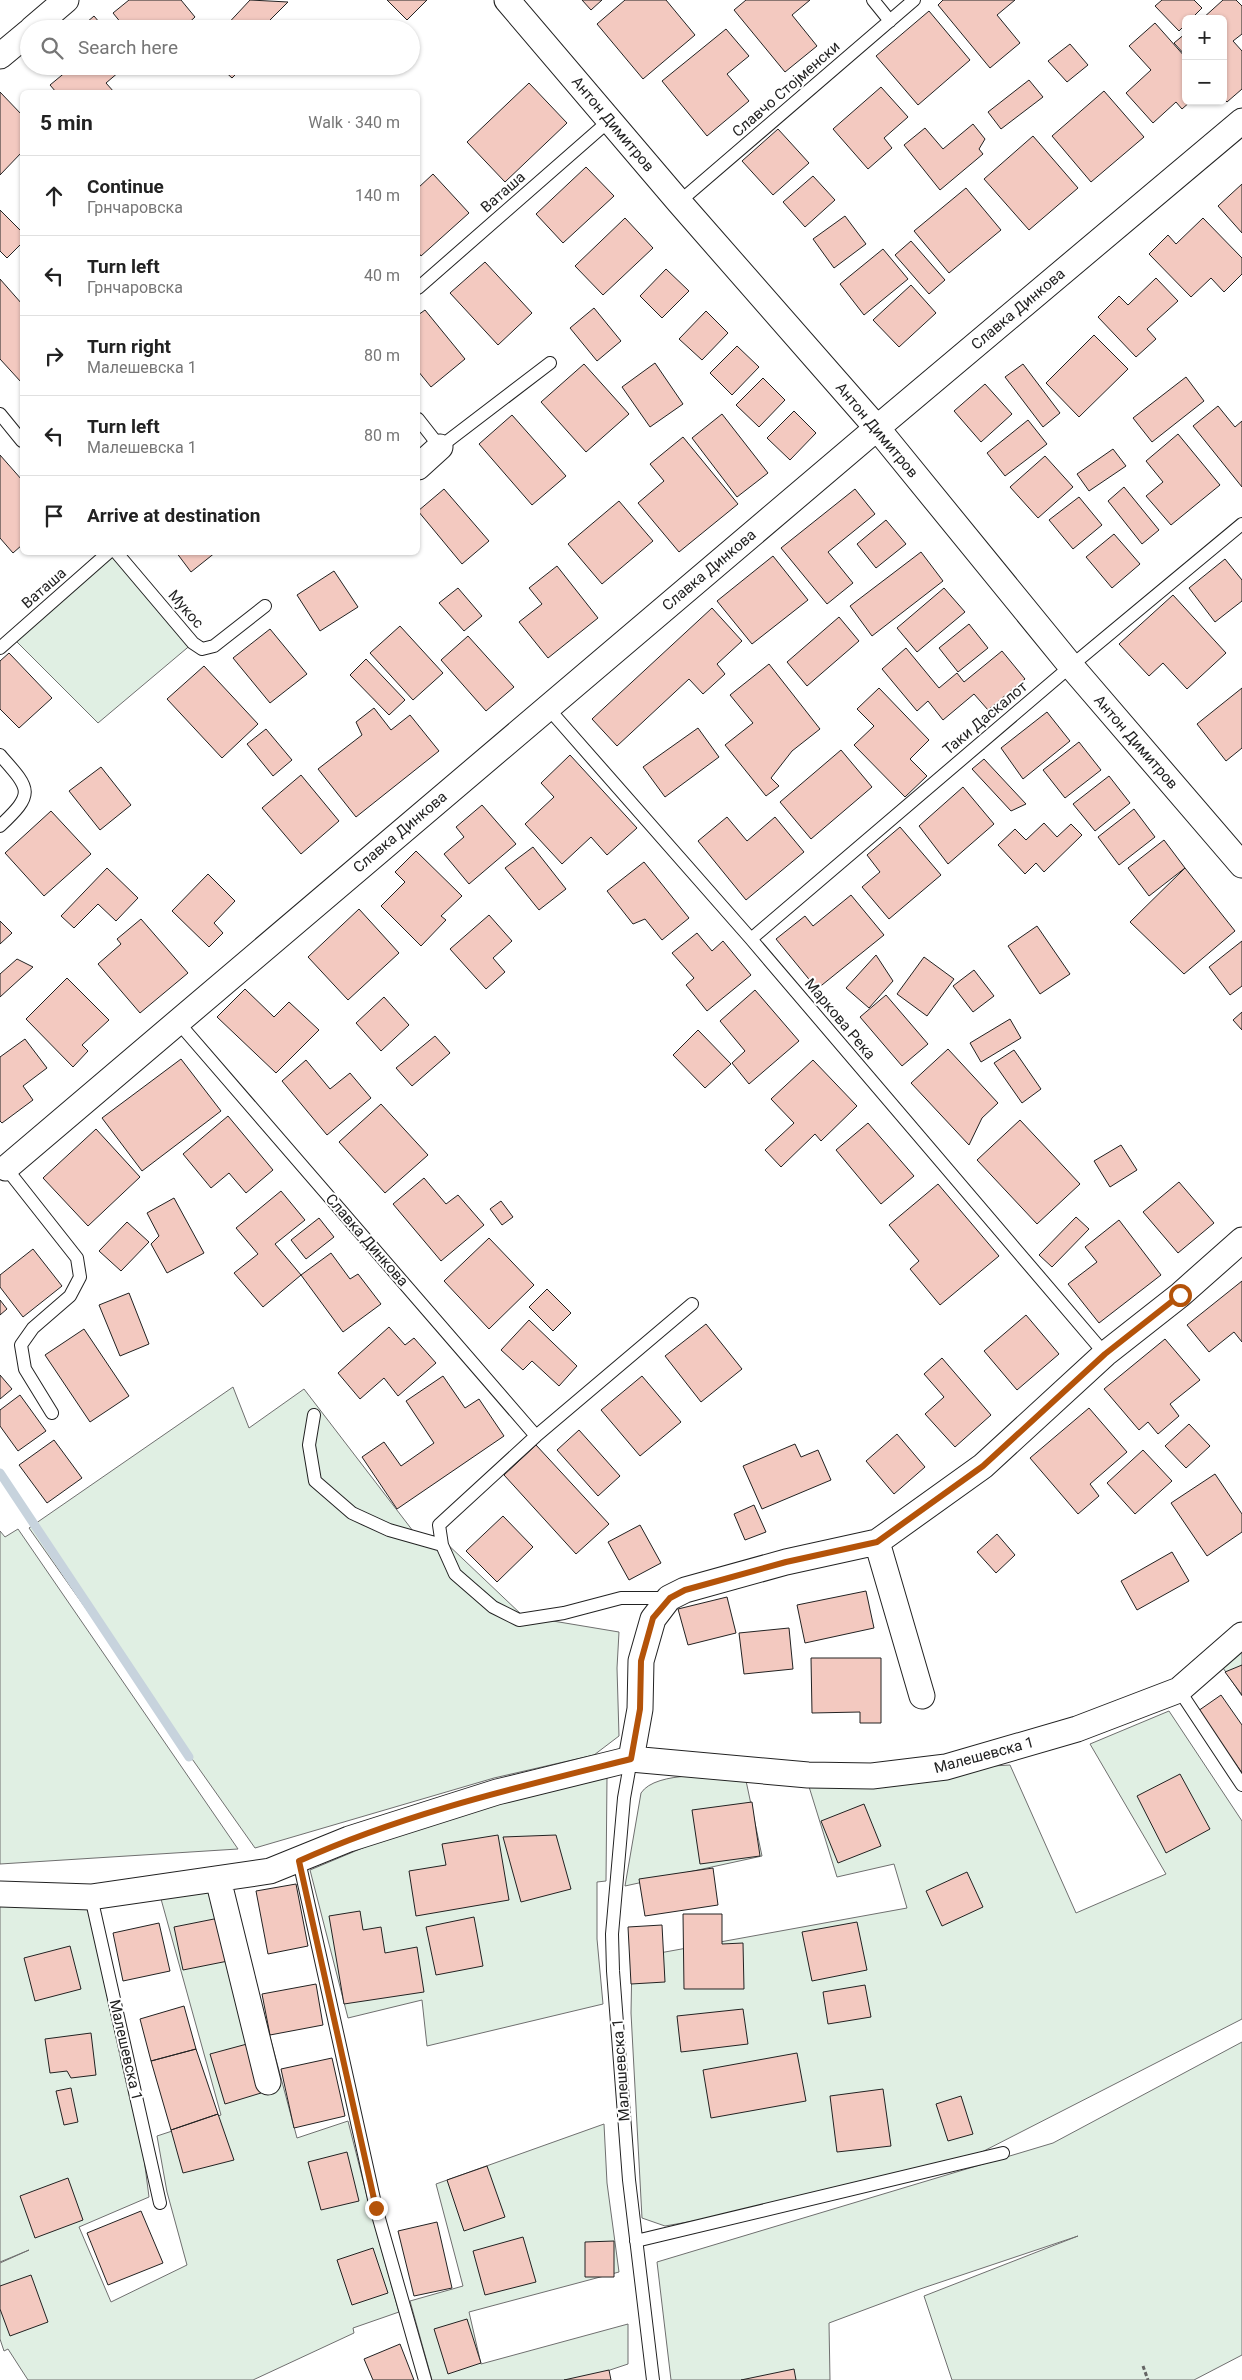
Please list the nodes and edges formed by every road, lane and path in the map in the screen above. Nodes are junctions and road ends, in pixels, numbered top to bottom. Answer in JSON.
{"nodes":[{"id":1,"x":66,"y":0,"type":"edge"},
{"id":2,"x":508,"y":0,"type":"edge"},
{"id":3,"x":873,"y":0,"type":"edge"},
{"id":4,"x":914,"y":0,"type":"edge"},
{"id":5,"x":43,"y":20,"type":"edge"},
{"id":6,"x":890,"y":21,"type":"junction"},
{"id":7,"x":20,"y":39,"type":"edge"},
{"id":8,"x":0,"y":55,"type":"edge"},
{"id":9,"x":610,"y":120,"type":"junction"},
{"id":10,"x":1242,"y":121,"type":"edge"},
{"id":11,"x":679,"y":202,"type":"junction"},
{"id":12,"x":420,"y":286,"type":"edge"},
{"id":13,"x":550,"y":363,"type":"dead end"},
{"id":14,"x":0,"y":414,"type":"edge"},
{"id":15,"x":420,"y":422,"type":"edge"},
{"id":16,"x":877,"y":428,"type":"junction"},
{"id":17,"x":20,"y":439,"type":"edge"},
{"id":18,"x":440,"y":447,"type":"junction"},
{"id":19,"x":420,"y":465,"type":"edge"},
{"id":20,"x":1242,"y":524,"type":"edge"},
{"id":21,"x":106,"y":555,"type":"edge"},
{"id":22,"x":119,"y":555,"type":"edge"},
{"id":23,"x":265,"y":606,"type":"dead end"},
{"id":24,"x":0,"y":648,"type":"edge"},
{"id":25,"x":1071,"y":666,"type":"junction"},
{"id":26,"x":547,"y":708,"type":"junction"},
{"id":27,"x":0,"y":756,"type":"edge"},
{"id":28,"x":0,"y":826,"type":"edge"},
{"id":29,"x":1242,"y":865,"type":"edge"},
{"id":30,"x":750,"y":939,"type":"junction"},
{"id":31,"x":177,"y":1021,"type":"junction"},
{"id":32,"x":6,"y":1168,"type":"joint"},
{"id":33,"x":1242,"y":1240,"type":"edge"},
{"id":34,"x":692,"y":1304,"type":"dead end"},
{"id":35,"x":1105,"y":1354,"type":"junction"},
{"id":36,"x":52,"y":1413,"type":"dead end"},
{"id":37,"x":314,"y":1415,"type":"dead end"},
{"id":38,"x":536,"y":1436,"type":"junction"},
{"id":39,"x":877,"y":1542,"type":"junction"},
{"id":40,"x":442,"y":1545,"type":"junction"},
{"id":41,"x":670,"y":1598,"type":"junction"},
{"id":42,"x":1242,"y":1635,"type":"edge"},
{"id":43,"x":1178,"y":1690,"type":"junction"},
{"id":44,"x":922,"y":1696,"type":"dead end"},
{"id":45,"x":631,"y":1759,"type":"junction"},
{"id":46,"x":1242,"y":1785,"type":"edge"},
{"id":47,"x":299,"y":1861,"type":"junction"},
{"id":48,"x":218,"y":1880,"type":"junction"},
{"id":49,"x":0,"y":1894,"type":"edge"},
{"id":50,"x":92,"y":1897,"type":"junction"},
{"id":51,"x":268,"y":2082,"type":"dead end"},
{"id":52,"x":1003,"y":2153,"type":"dead end"},
{"id":53,"x":160,"y":2203,"type":"dead end"},
{"id":54,"x":636,"y":2242,"type":"junction"},
{"id":55,"x":1143,"y":2366,"type":"dead end"},
{"id":56,"x":425,"y":2380,"type":"edge"},
{"id":57,"x":653,"y":2380,"type":"edge"},
{"id":58,"x":1148,"y":2380,"type":"edge"}],
"edges":[{"from":1,"to":5,"type":"street"},
{"from":2,"to":9,"type":"street","name":"Антон Димитров"},
{"from":3,"to":6,"type":"lane"},
{"from":4,"to":6,"type":"lane","name":"Славчо Стојменски"},
{"from":6,"to":11,"type":"lane","name":"Славчо Стојменски"},
{"from":7,"to":8,"type":"street"},
{"from":9,"to":11,"type":"street","name":"Антон Димитров"},
{"from":9,"to":12,"type":"lane","name":"Ваташа"},
{"from":10,"to":16,"type":"street","name":"Славка Динкова"},
{"from":11,"to":16,"type":"street","name":"Антон Димитров"},
{"from":13,"to":18,"type":"lane"},
{"from":14,"to":17,"type":"lane"},
{"from":15,"to":18,"type":"lane"},
{"from":16,"to":25,"type":"street","name":"Антон Димитров"},
{"from":16,"to":26,"type":"street","name":"Славка Динкова"},
{"from":18,"to":19,"type":"street"},
{"from":20,"to":25,"type":"lane","name":"Таки Даскалот"},
{"from":21,"to":24,"type":"lane","name":"Ваташа"},
{"from":22,"to":23,"type":"lane","name":"Мукос"},
{"from":25,"to":29,"type":"street","name":"Антон Димитров"},
{"from":25,"to":30,"type":"lane","name":"Таки Даскалот"},
{"from":26,"to":30,"type":"lane","name":"Маркова Река"},
{"from":26,"to":31,"type":"street","name":"Славка Динкова"},
{"from":27,"to":28,"type":"lane"},
{"from":30,"to":35,"type":"lane","name":"Маркова Река"},
{"from":31,"to":32,"type":"street","name":"Славка Динкова"},
{"from":31,"to":38,"type":"lane","name":"Славка Динкова"},
{"from":32,"to":36,"type":"lane"},
{"from":33,"to":35,"type":"street"},
{"from":34,"to":38,"type":"lane"},
{"from":35,"to":39,"type":"street"},
{"from":37,"to":40,"type":"lane"},
{"from":38,"to":40,"type":"lane"},
{"from":39,"to":41,"type":"street"},
{"from":39,"to":44,"type":"street"},
{"from":40,"to":41,"type":"lane"},
{"from":41,"to":45,"type":"street"},
{"from":42,"to":43,"type":"street","name":"Малешевска 1"},
{"from":43,"to":45,"type":"street","name":"Малешевска 1"},
{"from":43,"to":46,"type":"lane"},
{"from":45,"to":47,"type":"street","name":"Малешевска 1"},
{"from":45,"to":54,"type":"lane","name":"Малешевска 1"},
{"from":47,"to":48,"type":"street","name":"Малешевска 1"},
{"from":47,"to":56,"type":"lane"},
{"from":48,"to":50,"type":"street","name":"Малешевска 1"},
{"from":48,"to":51,"type":"street"},
{"from":49,"to":50,"type":"street","name":"Малешевска 1"},
{"from":50,"to":53,"type":"lane","name":"Малешевска 1"},
{"from":52,"to":54,"type":"lane"},
{"from":54,"to":57,"type":"lane","name":"Малешевска 1"},
{"from":55,"to":58,"type":"path"}]}
